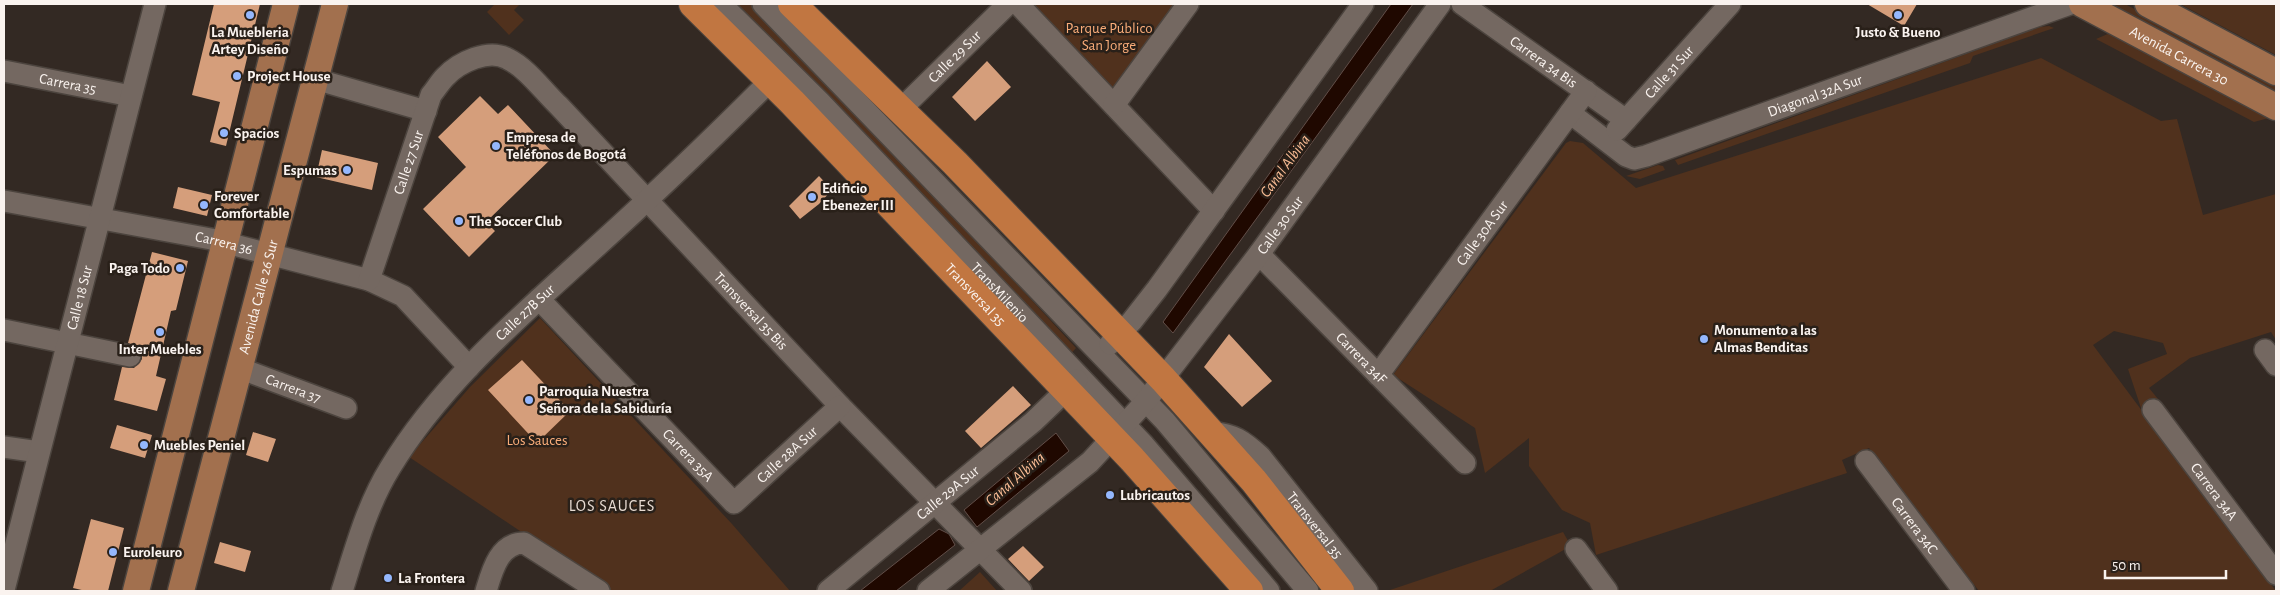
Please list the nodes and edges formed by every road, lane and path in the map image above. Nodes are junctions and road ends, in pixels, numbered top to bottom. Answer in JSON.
{"nodes":[{"id":1,"x":155,"y":4,"type":"edge"},
{"id":2,"x":286,"y":4,"type":"edge"},
{"id":3,"x":335,"y":4,"type":"edge"},
{"id":4,"x":693,"y":4,"type":"edge"},
{"id":5,"x":721,"y":4,"type":"edge"},
{"id":6,"x":763,"y":4,"type":"edge"},
{"id":7,"x":792,"y":4,"type":"edge"},
{"id":8,"x":1008,"y":4,"type":"edge"},
{"id":9,"x":1018,"y":4,"type":"edge"},
{"id":10,"x":1188,"y":4,"type":"edge"},
{"id":11,"x":1363,"y":4,"type":"edge"},
{"id":12,"x":1440,"y":4,"type":"edge"},
{"id":13,"x":1462,"y":4,"type":"edge"},
{"id":14,"x":1730,"y":4,"type":"edge"},
{"id":15,"x":2070,"y":4,"type":"edge"},
{"id":16,"x":2082,"y":4,"type":"edge"},
{"id":17,"x":2148,"y":4,"type":"edge"},
{"id":18,"x":469,"y":61,"type":"joint"},
{"id":19,"x":4,"y":71,"type":"edge"},
{"id":20,"x":2276,"y":72,"type":"edge"},
{"id":21,"x":315,"y":79,"type":"junction"},
{"id":22,"x":770,"y":81,"type":"junction"},
{"id":23,"x":1586,"y":91,"type":"junction"},
{"id":24,"x":131,"y":96,"type":"junction"},
{"id":25,"x":1114,"y":105,"type":"junction"},
{"id":26,"x":2276,"y":107,"type":"edge"},
{"id":27,"x":901,"y":109,"type":"junction"},
{"id":28,"x":426,"y":112,"type":"junction"},
{"id":29,"x":1570,"y":113,"type":"junction"},
{"id":30,"x":1626,"y":120,"type":"junction"},
{"id":31,"x":1607,"y":142,"type":"junction"},
{"id":32,"x":648,"y":200,"type":"junction"},
{"id":33,"x":4,"y":201,"type":"edge"},
{"id":34,"x":1214,"y":211,"type":"junction"},
{"id":35,"x":100,"y":217,"type":"junction"},
{"id":36,"x":225,"y":242,"type":"junction"},
{"id":37,"x":270,"y":254,"type":"junction"},
{"id":38,"x":1259,"y":254,"type":"junction"},
{"id":39,"x":369,"y":280,"type":"junction"},
{"id":40,"x":540,"y":299,"type":"junction"},
{"id":41,"x":4,"y":330,"type":"edge"},
{"id":42,"x":1120,"y":334,"type":"junction"},
{"id":43,"x":68,"y":342,"type":"junction"},
{"id":44,"x":1101,"y":354,"type":"junction"},
{"id":45,"x":130,"y":356,"type":"dead end"},
{"id":46,"x":470,"y":367,"type":"junction"},
{"id":47,"x":239,"y":368,"type":"junction"},
{"id":48,"x":1378,"y":375,"type":"junction"},
{"id":49,"x":1163,"y":379,"type":"junction"},
{"id":50,"x":1073,"y":384,"type":"junction"},
{"id":51,"x":1146,"y":401,"type":"junction"},
{"id":52,"x":840,"y":406,"type":"junction"},
{"id":53,"x":346,"y":408,"type":"dead end"},
{"id":54,"x":2153,"y":410,"type":"dead end"},
{"id":55,"x":1118,"y":432,"type":"junction"},
{"id":56,"x":1211,"y":432,"type":"junction"},
{"id":57,"x":4,"y":447,"type":"edge"},
{"id":58,"x":40,"y":452,"type":"junction"},
{"id":59,"x":1866,"y":461,"type":"dead end"},
{"id":60,"x":1464,"y":463,"type":"dead end"},
{"id":61,"x":734,"y":503,"type":"joint"},
{"id":62,"x":941,"y":509,"type":"junction"},
{"id":63,"x":974,"y":543,"type":"junction"},
{"id":64,"x":1576,"y":549,"type":"dead end"},
{"id":65,"x":7,"y":563,"type":"edge"},
{"id":66,"x":2276,"y":574,"type":"edge"},
{"id":67,"x":4,"y":590,"type":"edge"},
{"id":68,"x":136,"y":591,"type":"edge"},
{"id":69,"x":181,"y":591,"type":"edge"},
{"id":70,"x":342,"y":591,"type":"edge"},
{"id":71,"x":486,"y":591,"type":"edge"},
{"id":72,"x":599,"y":591,"type":"edge"},
{"id":73,"x":828,"y":591,"type":"edge"},
{"id":74,"x":928,"y":591,"type":"edge"},
{"id":75,"x":1021,"y":591,"type":"edge"},
{"id":76,"x":1249,"y":591,"type":"edge"},
{"id":77,"x":1270,"y":591,"type":"edge"},
{"id":78,"x":1308,"y":591,"type":"edge"},
{"id":79,"x":1340,"y":591,"type":"edge"},
{"id":80,"x":1367,"y":591,"type":"edge"},
{"id":81,"x":1607,"y":591,"type":"edge"},
{"id":82,"x":1964,"y":591,"type":"edge"}],
"edges":[{"from":1,"to":24,"type":"street","name":"Calle 18 Sur"},
{"from":2,"to":36,"type":"main road"},
{"from":3,"to":21,"type":"main road","name":"Avenida Calle 26 Sur"},
{"from":4,"to":22,"type":"highway","name":"Transversal 35"},
{"from":5,"to":50,"type":"street","name":"TransMilenio"},
{"from":6,"to":44,"type":"street","name":"TransMilenio"},
{"from":7,"to":27,"type":"highway","name":"Transversal 35"},
{"from":8,"to":27,"type":"street","name":"Calle 29 Sur"},
{"from":9,"to":25,"type":"street"},
{"from":10,"to":25,"type":"street"},
{"from":11,"to":34,"type":"street"},
{"from":12,"to":38,"type":"street","name":"Calle 30 Sur"},
{"from":13,"to":23,"type":"street","name":"Carrera 34 Bis"},
{"from":14,"to":30,"type":"street","name":"Calle 31 Sur"},
{"from":15,"to":31,"type":"street","name":"Diagonal 32A Sur"},
{"from":16,"to":26,"type":"main road","name":"Avenida Carrera 30"},
{"from":17,"to":20,"type":"main road","name":"Avenida Carrera 30"},
{"from":18,"to":28,"type":"street","name":"Calle 27 Sur"},
{"from":18,"to":32,"type":"street","name":"Transversal 35 Bis"},
{"from":19,"to":24,"type":"street","name":"Carrera 35"},
{"from":21,"to":28,"type":"street"},
{"from":21,"to":37,"type":"main road","name":"Avenida Calle 26 Sur"},
{"from":22,"to":32,"type":"street","name":"Calle 27B Sur"},
{"from":22,"to":50,"type":"highway","name":"Transversal 35"},
{"from":23,"to":29,"type":"street","name":"Calle 30A Sur"},
{"from":23,"to":30,"type":"street","name":"Carrera 34 Bis"},
{"from":24,"to":35,"type":"street","name":"Calle 18 Sur"},
{"from":25,"to":34,"type":"street"},
{"from":27,"to":42,"type":"highway","name":"Transversal 35"},
{"from":28,"to":39,"type":"street","name":"Calle 27 Sur"},
{"from":29,"to":31,"type":"street","name":"Diagonal 32A Sur"},
{"from":29,"to":48,"type":"street","name":"Calle 30A Sur"},
{"from":30,"to":31,"type":"street","name":"Calle 31 Sur"},
{"from":32,"to":40,"type":"street","name":"Calle 27B Sur"},
{"from":32,"to":52,"type":"street","name":"Transversal 35 Bis"},
{"from":33,"to":35,"type":"street","name":"Carrera 36"},
{"from":34,"to":42,"type":"street"},
{"from":35,"to":36,"type":"street","name":"Carrera 36"},
{"from":35,"to":43,"type":"street","name":"Calle 18 Sur"},
{"from":36,"to":37,"type":"street","name":"Carrera 36"},
{"from":36,"to":68,"type":"main road"},
{"from":37,"to":39,"type":"street","name":"Carrera 36"},
{"from":37,"to":47,"type":"main road","name":"Avenida Calle 26 Sur"},
{"from":38,"to":48,"type":"street","name":"Carrera 34F"},
{"from":38,"to":49,"type":"street","name":"Calle 30 Sur"},
{"from":39,"to":46,"type":"street","name":"Carrera 36"},
{"from":40,"to":46,"type":"street","name":"Calle 27B Sur"},
{"from":40,"to":61,"type":"street","name":"Carrera 35A"},
{"from":41,"to":43,"type":"street"},
{"from":42,"to":44,"type":"street"},
{"from":42,"to":49,"type":"highway","name":"Transversal 35"},
{"from":43,"to":45,"type":"street"},
{"from":43,"to":58,"type":"street","name":"Calle 18 Sur"},
{"from":44,"to":50,"type":"street"},
{"from":44,"to":51,"type":"street","name":"TransMilenio"},
{"from":46,"to":70,"type":"street","name":"Calle 27B Sur"},
{"from":47,"to":53,"type":"street","name":"Carrera 37"},
{"from":47,"to":69,"type":"main road","name":"Avenida Calle 26 Sur"},
{"from":48,"to":60,"type":"street","name":"Carrera 34F"},
{"from":49,"to":51,"type":"street","name":"Calle 30 Sur"},
{"from":49,"to":56,"type":"highway","name":"Transversal 35"},
{"from":50,"to":55,"type":"highway","name":"Transversal 35"},
{"from":50,"to":62,"type":"street","name":"Calle 29A Sur"},
{"from":51,"to":55,"type":"street","name":"Calle 30 Sur"},
{"from":51,"to":78,"type":"street","name":"TransMilenio"},
{"from":52,"to":61,"type":"street","name":"Calle 28A Sur"},
{"from":52,"to":62,"type":"street","name":"Transversal 35 Bis"},
{"from":54,"to":66,"type":"street","name":"Carrera 34A"},
{"from":55,"to":63,"type":"street"},
{"from":55,"to":76,"type":"highway","name":"Transversal 35"},
{"from":55,"to":77,"type":"street"},
{"from":56,"to":79,"type":"highway","name":"Transversal 35"},
{"from":56,"to":80,"type":"street","name":"Transversal 35"},
{"from":57,"to":58,"type":"street"},
{"from":58,"to":65,"type":"street","name":"Calle 18 Sur"},
{"from":59,"to":82,"type":"street","name":"Carrera 34C"},
{"from":62,"to":63,"type":"street","name":"Transversal 35 Bis"},
{"from":62,"to":73,"type":"street","name":"Calle 29A Sur"},
{"from":63,"to":74,"type":"street"},
{"from":63,"to":75,"type":"street","name":"Transversal 35 Bis"},
{"from":64,"to":81,"type":"street"},
{"from":65,"to":67,"type":"street","name":"Calle 18 Sur"},
{"from":71,"to":72,"type":"street"}]}
